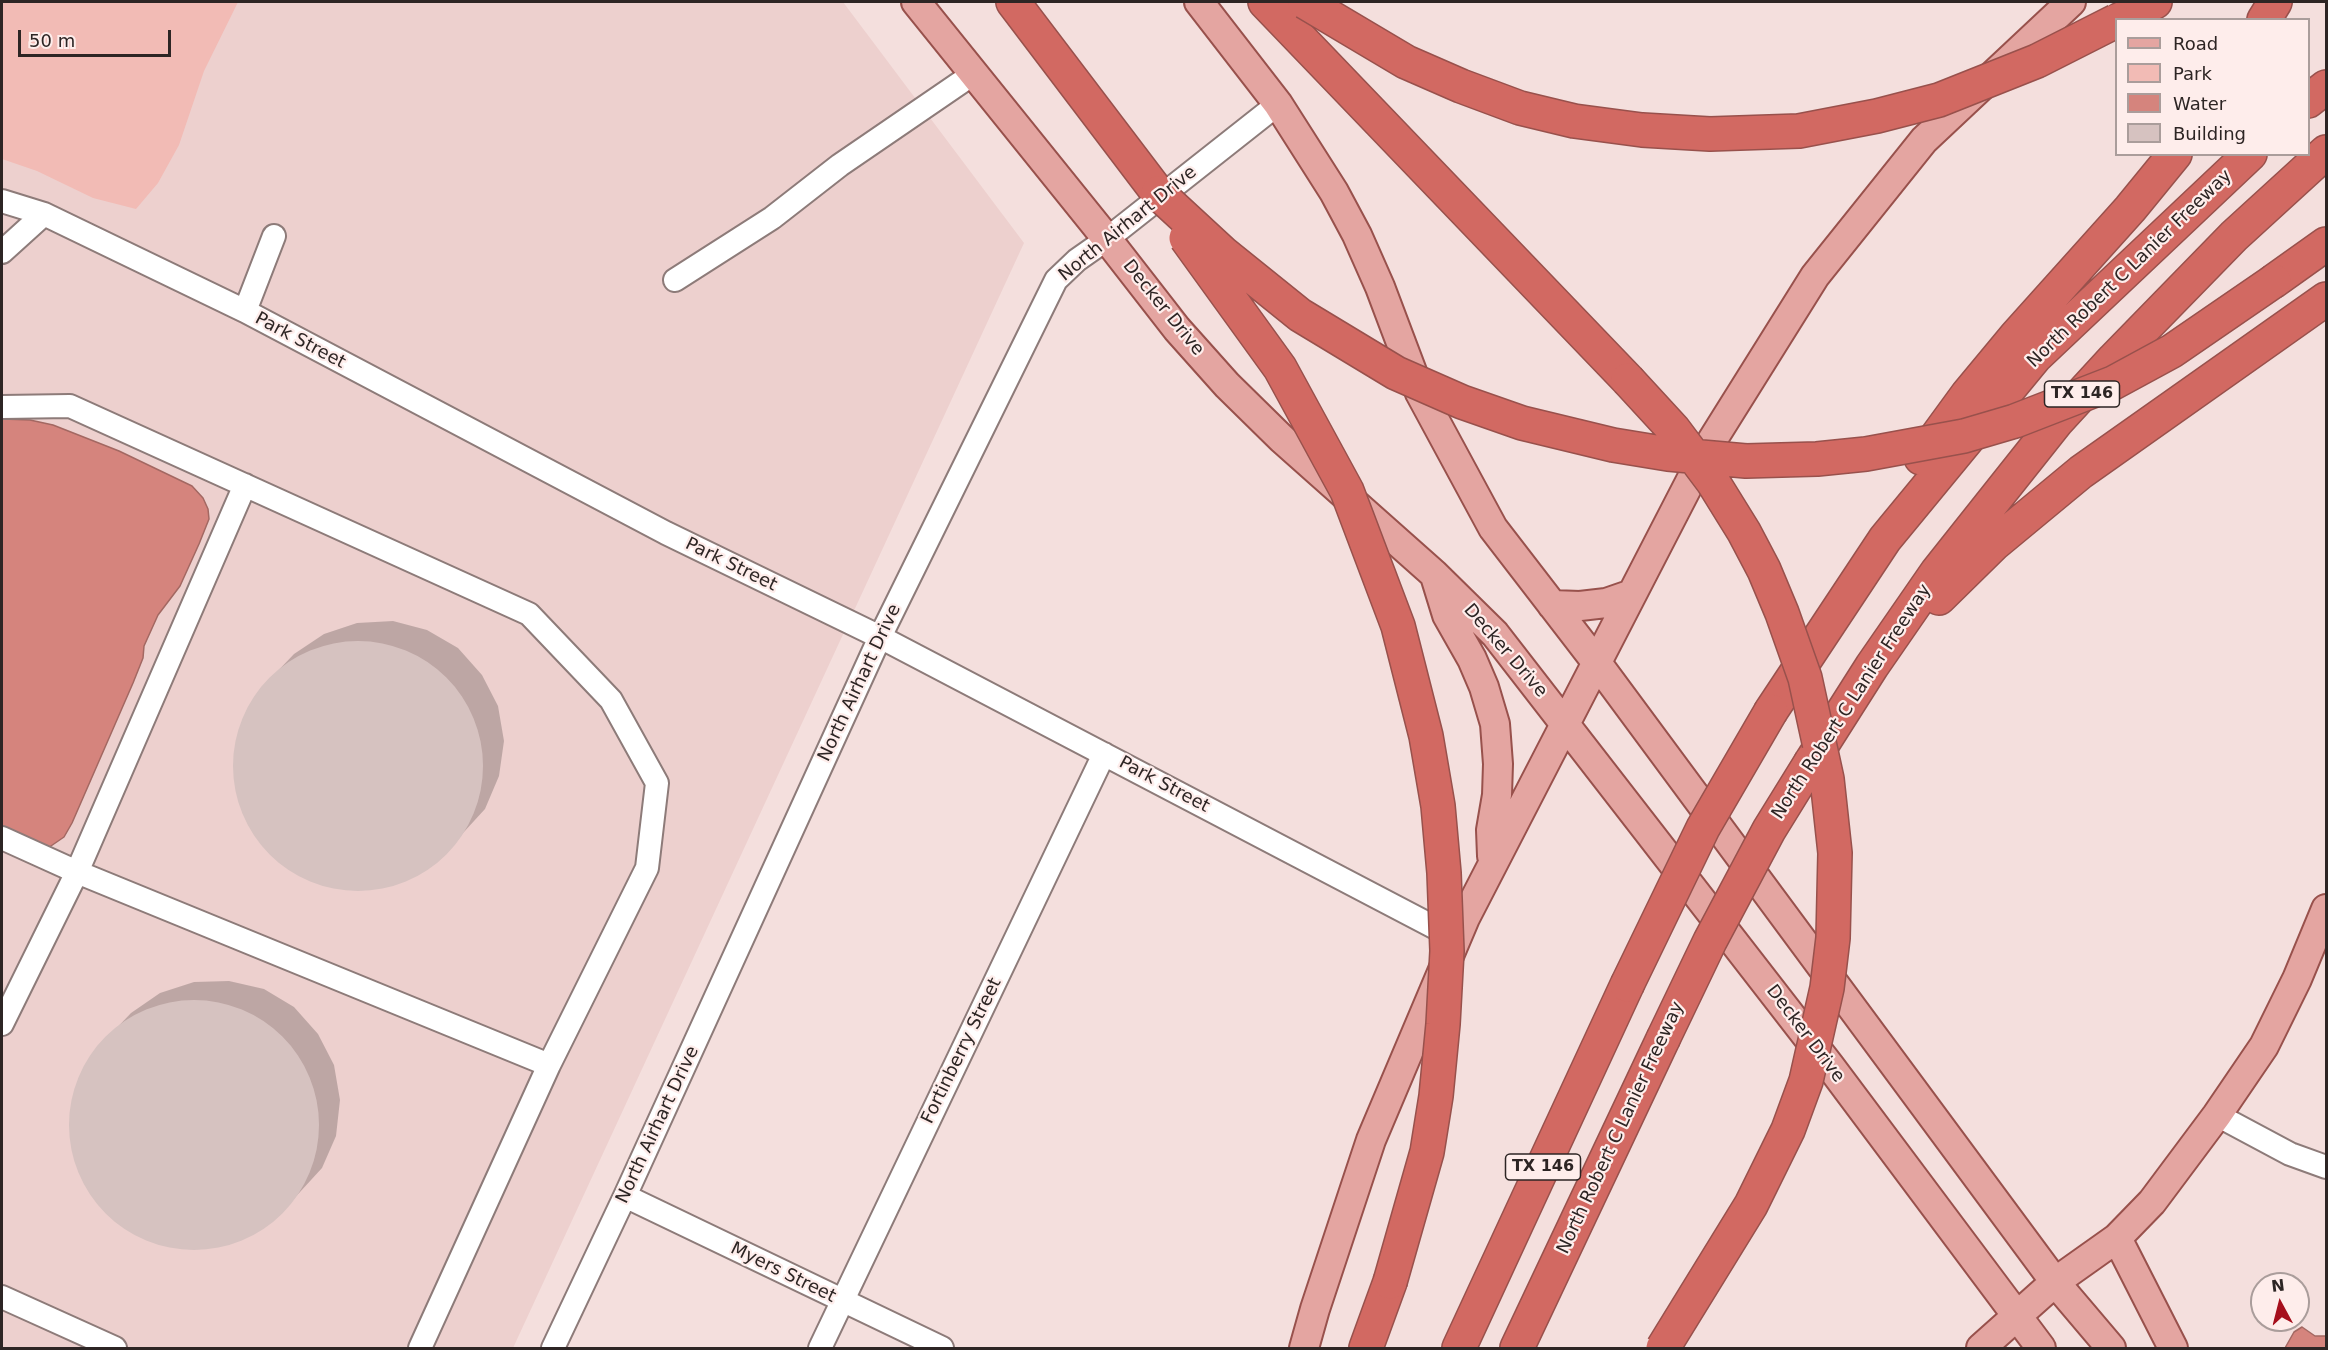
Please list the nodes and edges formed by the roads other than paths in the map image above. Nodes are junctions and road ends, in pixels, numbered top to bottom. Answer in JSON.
{"nodes":[{"id":1,"x":916,"y":2,"type":"edge"},
{"id":2,"x":1013,"y":2,"type":"edge"},
{"id":3,"x":1199,"y":2,"type":"edge"},
{"id":4,"x":1265,"y":2,"type":"edge"},
{"id":5,"x":1305,"y":2,"type":"edge"},
{"id":6,"x":2070,"y":2,"type":"edge"},
{"id":7,"x":2155,"y":2,"type":"edge"},
{"id":8,"x":2275,"y":2,"type":"edge"},
{"id":9,"x":2122,"y":18,"type":"edge"},
{"id":10,"x":2265,"y":18,"type":"edge"},
{"id":11,"x":2115,"y":22,"type":"edge"},
{"id":12,"x":974,"y":74,"type":"junction"},
{"id":13,"x":2326,"y":87,"type":"edge"},
{"id":14,"x":2310,"y":99,"type":"edge"},
{"id":15,"x":1278,"y":104,"type":"junction"},
{"id":16,"x":2326,"y":152,"type":"edge"},
{"id":17,"x":2173,"y":156,"type":"edge"},
{"id":18,"x":2248,"y":156,"type":"edge"},
{"id":19,"x":1158,"y":194,"type":"junction"},
{"id":20,"x":2,"y":201,"type":"edge"},
{"id":21,"x":44,"y":214,"type":"junction"},
{"id":22,"x":274,"y":236,"type":"dead end"},
{"id":23,"x":1107,"y":239,"type":"junction"},
{"id":24,"x":2326,"y":244,"type":"edge"},
{"id":25,"x":2,"y":252,"type":"edge"},
{"id":26,"x":675,"y":280,"type":"dead end"},
{"id":27,"x":2326,"y":299,"type":"edge"},
{"id":28,"x":245,"y":311,"type":"junction"},
{"id":29,"x":2,"y":407,"type":"edge"},
{"id":30,"x":245,"y":485,"type":"junction"},
{"id":31,"x":1885,"y":539,"type":"junction"},
{"id":32,"x":1434,"y":574,"type":"junction"},
{"id":33,"x":1632,"y":594,"type":"junction"},
{"id":34,"x":1552,"y":605,"type":"junction"},
{"id":35,"x":880,"y":637,"type":"junction"},
{"id":36,"x":1597,"y":663,"type":"junction"},
{"id":37,"x":1872,"y":666,"type":"junction"},
{"id":38,"x":1565,"y":722,"type":"junction"},
{"id":39,"x":1104,"y":754,"type":"junction"},
{"id":40,"x":2,"y":838,"type":"edge"},
{"id":41,"x":1492,"y":865,"type":"junction"},
{"id":42,"x":76,"y":872,"type":"junction"},
{"id":43,"x":2326,"y":909,"type":"edge"},
{"id":44,"x":1456,"y":939,"type":"junction"},
{"id":45,"x":2,"y":1024,"type":"edge"},
{"id":46,"x":549,"y":1065,"type":"junction"},
{"id":47,"x":2217,"y":1115,"type":"junction"},
{"id":48,"x":2326,"y":1167,"type":"edge"},
{"id":49,"x":626,"y":1196,"type":"junction"},
{"id":50,"x":2117,"y":1238,"type":"junction"},
{"id":51,"x":2055,"y":1282,"type":"junction"},
{"id":52,"x":2,"y":1297,"type":"edge"},
{"id":53,"x":842,"y":1301,"type":"junction"},
{"id":54,"x":2017,"y":1317,"type":"junction"},
{"id":55,"x":115,"y":1348,"type":"edge"},
{"id":56,"x":420,"y":1348,"type":"edge"},
{"id":57,"x":553,"y":1348,"type":"edge"},
{"id":58,"x":820,"y":1348,"type":"edge"},
{"id":59,"x":942,"y":1348,"type":"edge"},
{"id":60,"x":1304,"y":1348,"type":"edge"},
{"id":61,"x":1366,"y":1348,"type":"edge"},
{"id":62,"x":1459,"y":1348,"type":"edge"},
{"id":63,"x":1517,"y":1348,"type":"edge"},
{"id":64,"x":1663,"y":1348,"type":"edge"},
{"id":65,"x":1981,"y":1348,"type":"edge"},
{"id":66,"x":2041,"y":1348,"type":"edge"},
{"id":67,"x":2111,"y":1348,"type":"edge"},
{"id":68,"x":2173,"y":1348,"type":"edge"}],
"edges":[{"from":1,"to":12,"type":"main road","name":"Decker Drive"},
{"from":2,"to":19,"type":"highway"},
{"from":3,"to":15,"type":"main road"},
{"from":4,"to":64,"type":"highway","bridge":true},
{"from":5,"to":11,"type":"highway","bridge":true},
{"from":6,"to":33,"type":"main road"},
{"from":7,"to":9,"type":"highway"},
{"from":8,"to":10,"type":"highway"},
{"from":12,"to":23,"type":"main road","name":"Decker Drive"},
{"from":12,"to":26,"type":"street"},
{"from":13,"to":14,"type":"highway"},
{"from":15,"to":23,"type":"street","name":"North Airhart Drive"},
{"from":15,"to":34,"type":"main road"},
{"from":16,"to":37,"type":"highway","name":"North Robert C Lanier Freeway","number":"TX 146"},
{"from":17,"to":31,"type":"highway"},
{"from":18,"to":31,"type":"highway","name":"North Robert C Lanier Freeway","number":"TX 146"},
{"from":19,"to":24,"type":"highway","bridge":true},
{"from":19,"to":61,"type":"highway","bridge":true},
{"from":20,"to":21,"type":"street","name":"Park Street"},
{"from":21,"to":25,"type":"street"},
{"from":21,"to":28,"type":"street","name":"Park Street"},
{"from":22,"to":28,"type":"street"},
{"from":23,"to":32,"type":"main road","name":"Decker Drive"},
{"from":23,"to":35,"type":"street","name":"North Airhart Drive"},
{"from":27,"to":37,"type":"highway"},
{"from":28,"to":35,"type":"street","name":"Park Street"},
{"from":29,"to":30,"type":"street"},
{"from":30,"to":42,"type":"street"},
{"from":30,"to":46,"type":"street"},
{"from":31,"to":62,"type":"highway","name":"North Robert C Lanier Freeway","number":"TX 146","bridge":true},
{"from":32,"to":38,"type":"main road","name":"Decker Drive"},
{"from":32,"to":41,"type":"main road"},
{"from":33,"to":34,"type":"main road"},
{"from":33,"to":36,"type":"main road"},
{"from":34,"to":36,"type":"main road"},
{"from":35,"to":39,"type":"street","name":"Park Street"},
{"from":35,"to":49,"type":"street","name":"North Airhart Drive"},
{"from":36,"to":38,"type":"main road"},
{"from":36,"to":51,"type":"main road"},
{"from":37,"to":63,"type":"highway","name":"North Robert C Lanier Freeway","number":"TX 146","bridge":true},
{"from":38,"to":41,"type":"main road"},
{"from":38,"to":54,"type":"main road","name":"Decker Drive"},
{"from":39,"to":44,"type":"street","name":"Park Street"},
{"from":39,"to":53,"type":"street","name":"Fortinberry Street"},
{"from":40,"to":42,"type":"street"},
{"from":41,"to":44,"type":"main road"},
{"from":42,"to":45,"type":"street"},
{"from":42,"to":46,"type":"street"},
{"from":43,"to":47,"type":"main road"},
{"from":44,"to":60,"type":"main road"},
{"from":46,"to":56,"type":"street"},
{"from":47,"to":48,"type":"street"},
{"from":47,"to":50,"type":"main road"},
{"from":49,"to":53,"type":"street","name":"Myers Street"},
{"from":49,"to":57,"type":"street","name":"North Airhart Drive"},
{"from":50,"to":51,"type":"main road"},
{"from":50,"to":68,"type":"main road"},
{"from":51,"to":54,"type":"main road"},
{"from":51,"to":67,"type":"main road"},
{"from":52,"to":55,"type":"street"},
{"from":53,"to":58,"type":"street","name":"Fortinberry Street"},
{"from":53,"to":59,"type":"street","name":"Myers Street"},
{"from":54,"to":65,"type":"main road"},
{"from":54,"to":66,"type":"main road","name":"Decker Drive"}]}
